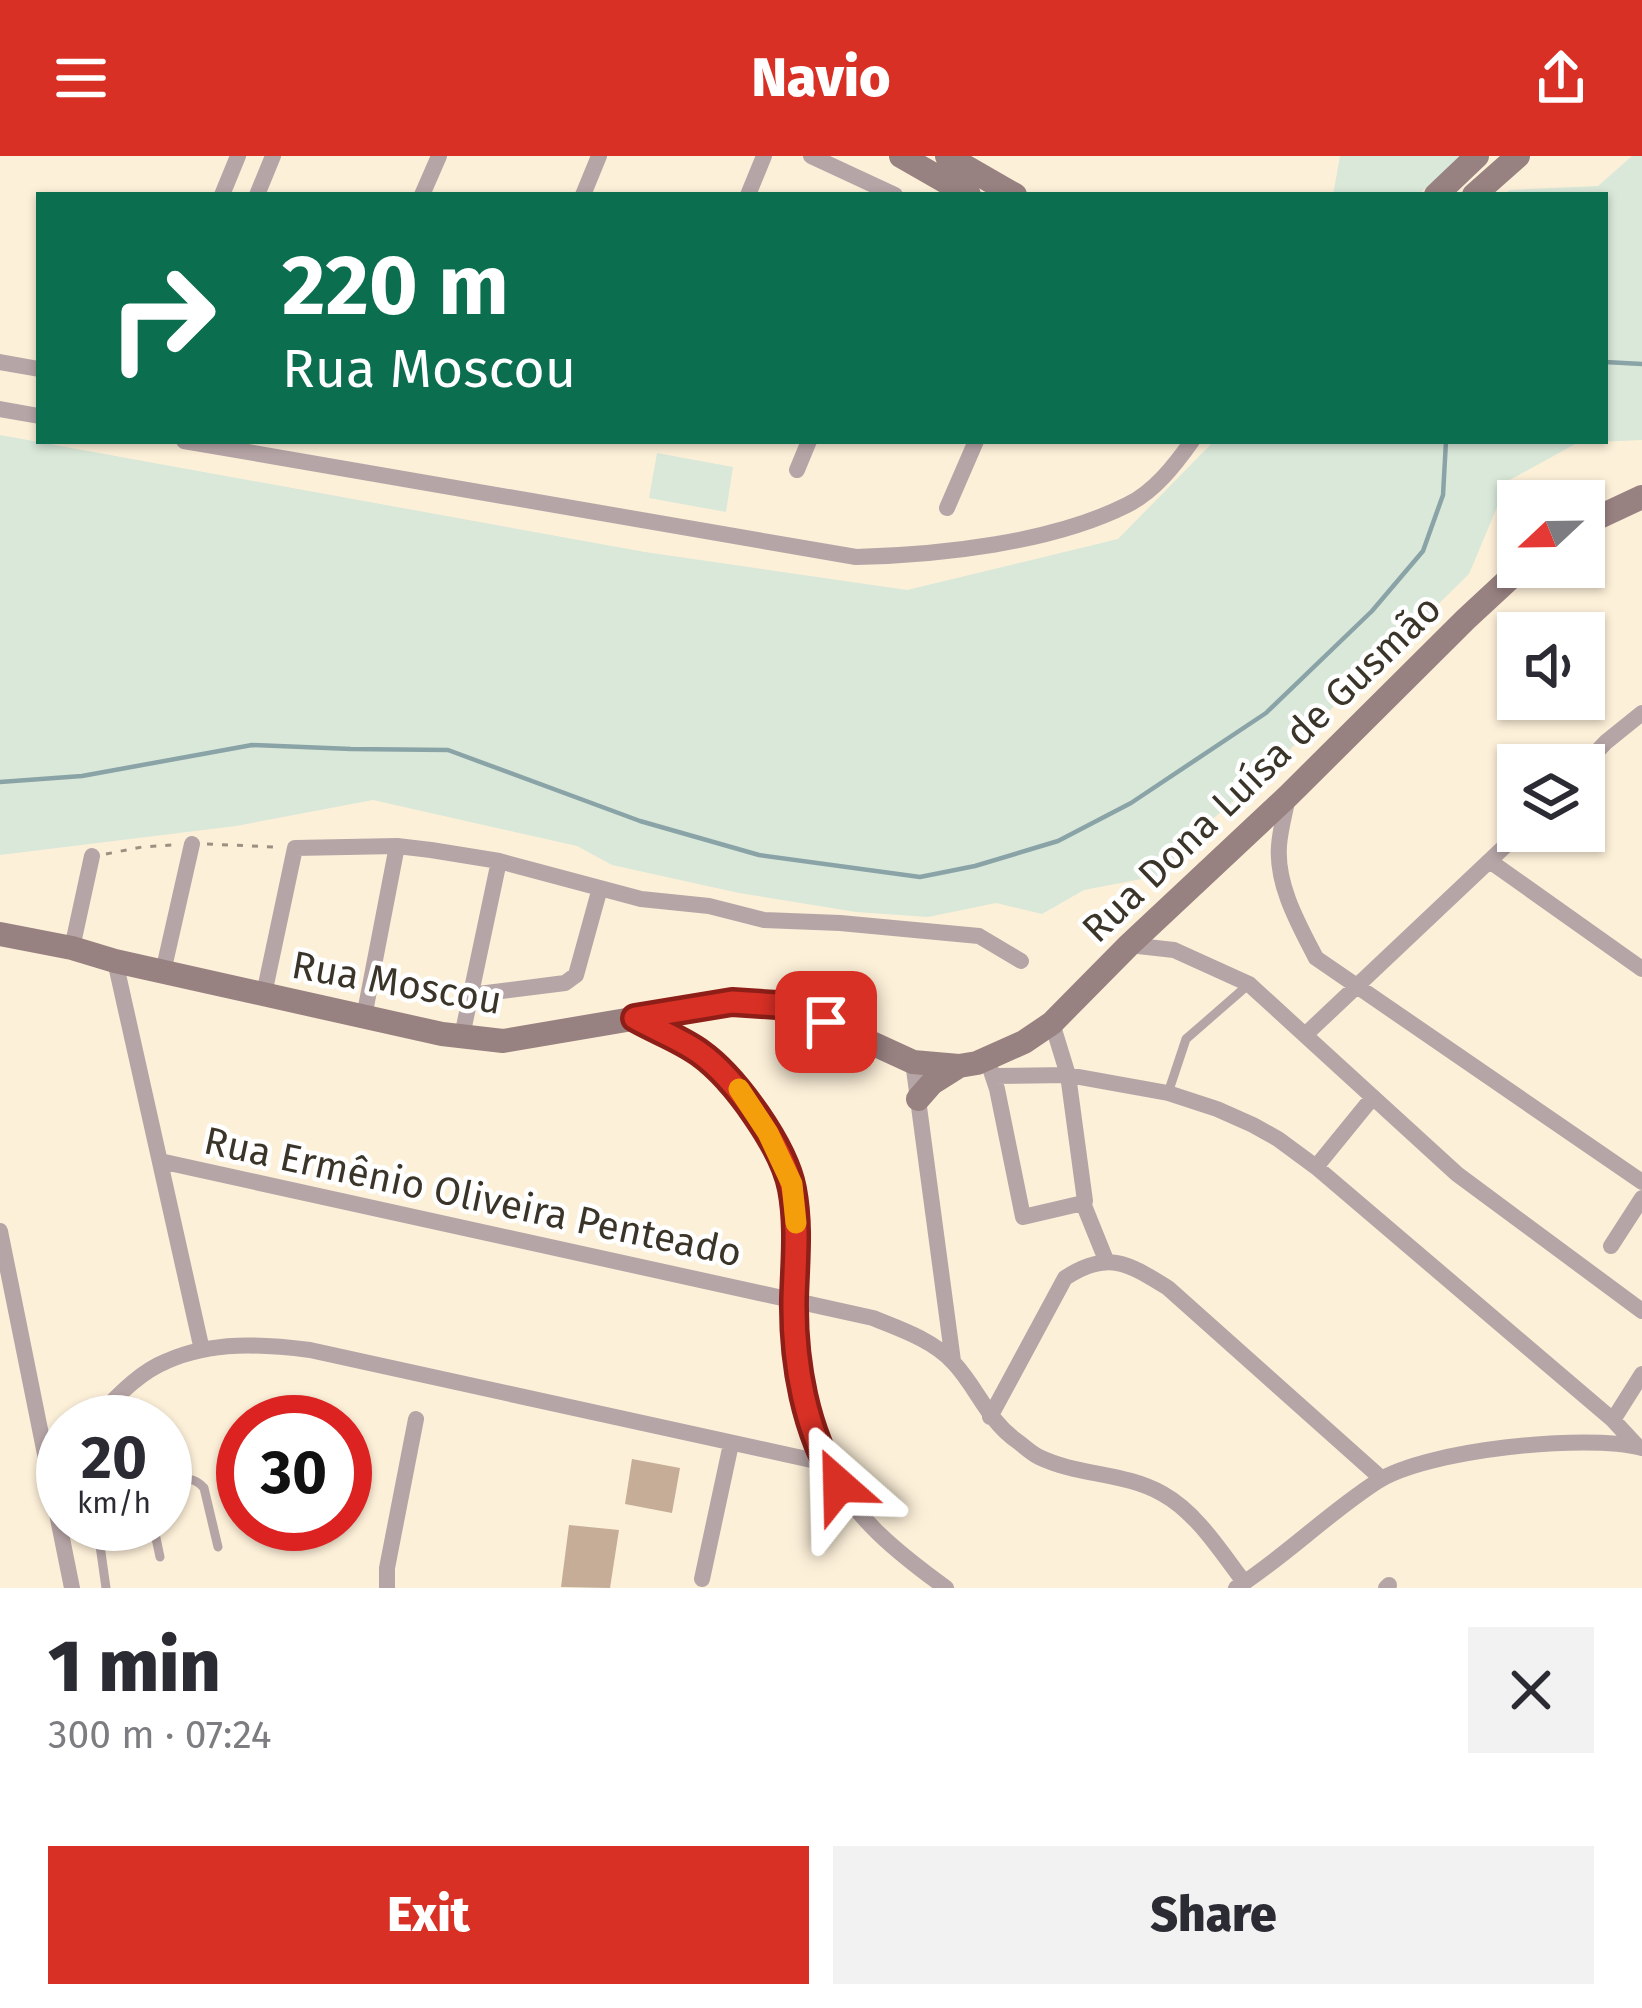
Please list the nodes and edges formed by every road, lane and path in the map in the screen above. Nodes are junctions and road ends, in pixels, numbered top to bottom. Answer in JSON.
{"nodes":[{"id":1,"x":238,"y":156,"type":"edge"},
{"id":2,"x":273,"y":156,"type":"edge"},
{"id":3,"x":439,"y":156,"type":"edge"},
{"id":4,"x":598,"y":156,"type":"edge"},
{"id":5,"x":764,"y":156,"type":"edge"},
{"id":6,"x":812,"y":156,"type":"edge"},
{"id":7,"x":901,"y":156,"type":"edge"},
{"id":8,"x":947,"y":156,"type":"edge"},
{"id":9,"x":1477,"y":156,"type":"edge"},
{"id":10,"x":1518,"y":156,"type":"edge"},
{"id":11,"x":223,"y":192,"type":"edge"},
{"id":12,"x":257,"y":192,"type":"edge"},
{"id":13,"x":423,"y":192,"type":"edge"},
{"id":14,"x":584,"y":192,"type":"edge"},
{"id":15,"x":749,"y":192,"type":"edge"},
{"id":16,"x":889,"y":192,"type":"edge"},
{"id":17,"x":964,"y":192,"type":"edge"},
{"id":18,"x":1010,"y":192,"type":"edge"},
{"id":19,"x":1439,"y":192,"type":"edge"},
{"id":20,"x":1477,"y":192,"type":"edge"},
{"id":21,"x":0,"y":362,"type":"edge"},
{"id":22,"x":36,"y":368,"type":"edge"},
{"id":23,"x":0,"y":409,"type":"edge"},
{"id":24,"x":36,"y":415,"type":"edge"},
{"id":25,"x":201,"y":444,"type":"edge"},
{"id":26,"x":808,"y":444,"type":"edge"},
{"id":27,"x":975,"y":444,"type":"edge"},
{"id":28,"x":1187,"y":445,"type":"edge"},
{"id":29,"x":796,"y":470,"type":"dead end"},
{"id":30,"x":1642,"y":497,"type":"edge"},
{"id":31,"x":947,"y":508,"type":"dead end"},
{"id":32,"x":1605,"y":514,"type":"edge"},
{"id":33,"x":1499,"y":588,"type":"edge"},
{"id":34,"x":1642,"y":713,"type":"edge"},
{"id":35,"x":1604,"y":744,"type":"edge"},
{"id":36,"x":1288,"y":796,"type":"junction"},
{"id":37,"x":192,"y":844,"type":"junction"},
{"id":38,"x":397,"y":846,"type":"junction"},
{"id":39,"x":295,"y":848,"type":"junction"},
{"id":40,"x":1501,"y":852,"type":"edge"},
{"id":41,"x":92,"y":856,"type":"joint"},
{"id":42,"x":499,"y":861,"type":"junction"},
{"id":43,"x":1491,"y":862,"type":"junction"},
{"id":44,"x":600,"y":888,"type":"junction"},
{"id":45,"x":5,"y":939,"type":"edge"},
{"id":46,"x":1129,"y":944,"type":"junction"},
{"id":47,"x":72,"y":948,"type":"junction"},
{"id":48,"x":115,"y":961,"type":"junction"},
{"id":49,"x":1021,"y":962,"type":"dead end"},
{"id":50,"x":1642,"y":969,"type":"edge"},
{"id":51,"x":164,"y":972,"type":"junction"},
{"id":52,"x":1249,"y":984,"type":"junction"},
{"id":53,"x":1359,"y":988,"type":"junction"},
{"id":54,"x":264,"y":994,"type":"junction"},
{"id":55,"x":470,"y":995,"type":"junction"},
{"id":56,"x":364,"y":1016,"type":"junction"},
{"id":57,"x":635,"y":1018,"type":"junction"},
{"id":58,"x":1052,"y":1023,"type":"junction"},
{"id":59,"x":1305,"y":1035,"type":"junction"},
{"id":60,"x":462,"y":1036,"type":"junction"},
{"id":61,"x":913,"y":1062,"type":"junction"},
{"id":62,"x":959,"y":1066,"type":"junction"},
{"id":63,"x":1068,"y":1075,"type":"junction"},
{"id":64,"x":1168,"y":1093,"type":"junction"},
{"id":65,"x":1373,"y":1097,"type":"junction"},
{"id":66,"x":918,"y":1099,"type":"junction"},
{"id":67,"x":160,"y":1161,"type":"junction"},
{"id":68,"x":1316,"y":1167,"type":"junction"},
{"id":69,"x":1642,"y":1182,"type":"edge"},
{"id":70,"x":1642,"y":1198,"type":"edge"},
{"id":71,"x":1083,"y":1203,"type":"junction"},
{"id":72,"x":0,"y":1232,"type":"edge"},
{"id":73,"x":1611,"y":1246,"type":"dead end"},
{"id":74,"x":1106,"y":1260,"type":"junction"},
{"id":75,"x":794,"y":1300,"type":"junction"},
{"id":76,"x":1642,"y":1311,"type":"edge"},
{"id":77,"x":202,"y":1350,"type":"junction"},
{"id":78,"x":952,"y":1361,"type":"junction"},
{"id":79,"x":1642,"y":1374,"type":"edge"},
{"id":80,"x":118,"y":1395,"type":"edge"},
{"id":81,"x":36,"y":1409,"type":"edge"},
{"id":82,"x":990,"y":1417,"type":"junction"},
{"id":83,"x":416,"y":1419,"type":"dead end"},
{"id":84,"x":1613,"y":1420,"type":"junction"},
{"id":85,"x":731,"y":1444,"type":"junction"},
{"id":86,"x":1640,"y":1447,"type":"edge"},
{"id":87,"x":825,"y":1463,"type":"junction"},
{"id":88,"x":1382,"y":1478,"type":"junction"},
{"id":89,"x":192,"y":1479,"type":"edge"},
{"id":90,"x":216,"y":1539,"type":"edge"},
{"id":91,"x":65,"y":1551,"type":"edge"},
{"id":92,"x":101,"y":1551,"type":"edge"},
{"id":93,"x":159,"y":1551,"type":"edge"},
{"id":94,"x":160,"y":1557,"type":"dead end"},
{"id":95,"x":702,"y":1580,"type":"dead end"},
{"id":96,"x":1239,"y":1585,"type":"edge"},
{"id":97,"x":72,"y":1588,"type":"edge"},
{"id":98,"x":106,"y":1588,"type":"edge"},
{"id":99,"x":387,"y":1588,"type":"edge"},
{"id":100,"x":946,"y":1588,"type":"edge"}],
"edges":[{"from":1,"to":11,"type":"street"},
{"from":2,"to":12,"type":"street"},
{"from":3,"to":13,"type":"street"},
{"from":4,"to":14,"type":"street"},
{"from":5,"to":15,"type":"street"},
{"from":6,"to":16,"type":"street"},
{"from":7,"to":17,"type":"street"},
{"from":8,"to":18,"type":"street"},
{"from":9,"to":19,"type":"street"},
{"from":10,"to":20,"type":"street"},
{"from":21,"to":22,"type":"street"},
{"from":23,"to":24,"type":"street"},
{"from":25,"to":28,"type":"street"},
{"from":26,"to":29,"type":"street"},
{"from":27,"to":31,"type":"street"},
{"from":30,"to":32,"type":"street"},
{"from":33,"to":36,"type":"street","name":"Rua Dona Luísa de Gusmão"},
{"from":34,"to":35,"type":"street"},
{"from":36,"to":46,"type":"street","name":"Rua Dona Luísa de Gusmão"},
{"from":36,"to":53,"type":"street"},
{"from":37,"to":39,"type":"path"},
{"from":37,"to":41,"type":"path"},
{"from":37,"to":51,"type":"street"},
{"from":38,"to":39,"type":"street"},
{"from":38,"to":42,"type":"street"},
{"from":38,"to":56,"type":"street"},
{"from":39,"to":54,"type":"street"},
{"from":40,"to":43,"type":"street"},
{"from":41,"to":47,"type":"street"},
{"from":42,"to":44,"type":"street"},
{"from":42,"to":55,"type":"street"},
{"from":43,"to":50,"type":"street"},
{"from":43,"to":53,"type":"street"},
{"from":44,"to":49,"type":"street"},
{"from":44,"to":55,"type":"street"},
{"from":45,"to":47,"type":"street","name":"Rua Moscou"},
{"from":46,"to":52,"type":"street"},
{"from":46,"to":58,"type":"street","name":"Rua Dona Luísa de Gusmão"},
{"from":47,"to":48,"type":"street","name":"Rua Moscou"},
{"from":48,"to":51,"type":"street","name":"Rua Moscou"},
{"from":48,"to":67,"type":"street"},
{"from":51,"to":54,"type":"street","name":"Rua Moscou"},
{"from":52,"to":59,"type":"street"},
{"from":52,"to":64,"type":"lane"},
{"from":53,"to":59,"type":"street"},
{"from":53,"to":69,"type":"street"},
{"from":54,"to":56,"type":"street","name":"Rua Moscou"},
{"from":55,"to":60,"type":"street"},
{"from":56,"to":60,"type":"street","name":"Rua Moscou"},
{"from":57,"to":60,"type":"street","name":"Rua Moscou"},
{"from":57,"to":61,"type":"street","name":"Rua Moscou"},
{"from":57,"to":75,"type":"street"},
{"from":58,"to":62,"type":"street","name":"Rua Moscou"},
{"from":58,"to":63,"type":"street"},
{"from":59,"to":65,"type":"street"},
{"from":61,"to":62,"type":"street","name":"Rua Moscou"},
{"from":61,"to":66,"type":"street"},
{"from":62,"to":66,"type":"street"},
{"from":63,"to":64,"type":"street"},
{"from":63,"to":71,"type":"street"},
{"from":63,"to":71,"type":"street"},
{"from":64,"to":68,"type":"street"},
{"from":65,"to":68,"type":"street"},
{"from":65,"to":76,"type":"street"},
{"from":66,"to":78,"type":"street"},
{"from":67,"to":75,"type":"street","name":"Rua Ermênio Oliveira Penteado"},
{"from":67,"to":77,"type":"street"},
{"from":68,"to":84,"type":"street"},
{"from":70,"to":73,"type":"street"},
{"from":71,"to":74,"type":"street"},
{"from":72,"to":81,"type":"street"},
{"from":74,"to":82,"type":"street"},
{"from":74,"to":88,"type":"street"},
{"from":75,"to":78,"type":"street","name":"Rua Ermênio Oliveira Penteado"},
{"from":75,"to":87,"type":"street"},
{"from":77,"to":80,"type":"street"},
{"from":77,"to":85,"type":"street"},
{"from":78,"to":82,"type":"street","name":"Rua Ermênio Oliveira Penteado"},
{"from":79,"to":84,"type":"street"},
{"from":82,"to":96,"type":"street","name":"Rua Ermênio Oliveira Penteado"},
{"from":83,"to":99,"type":"street"},
{"from":84,"to":86,"type":"street"},
{"from":85,"to":87,"type":"street"},
{"from":85,"to":95,"type":"street"},
{"from":86,"to":88,"type":"street"},
{"from":87,"to":100,"type":"street"},
{"from":88,"to":96,"type":"street"},
{"from":89,"to":90,"type":"lane"},
{"from":91,"to":97,"type":"street"},
{"from":92,"to":98,"type":"lane"},
{"from":93,"to":94,"type":"lane"}]}
